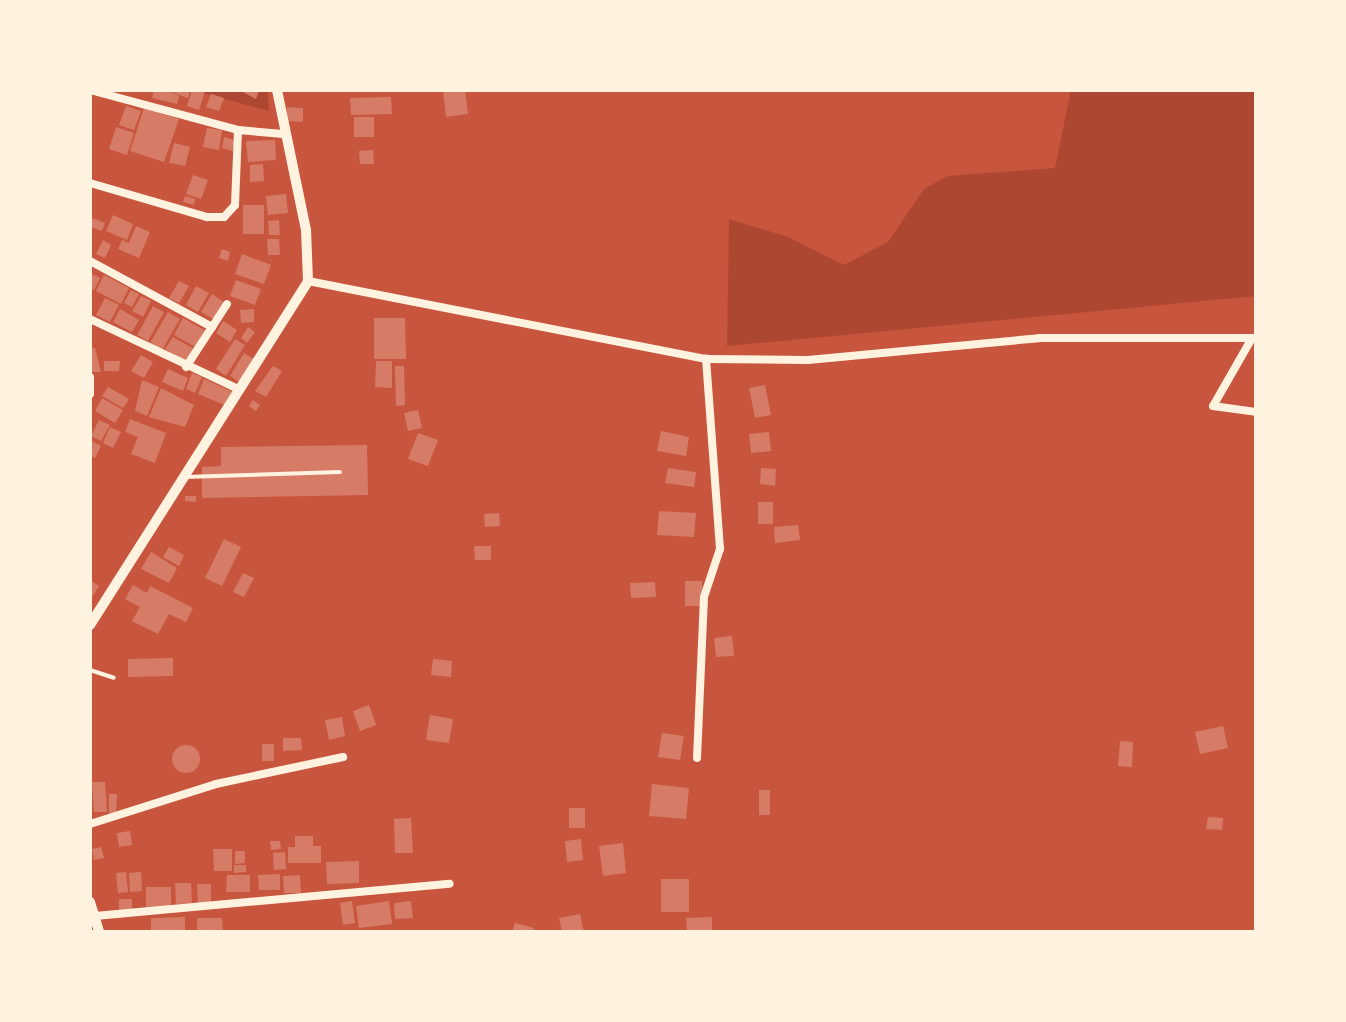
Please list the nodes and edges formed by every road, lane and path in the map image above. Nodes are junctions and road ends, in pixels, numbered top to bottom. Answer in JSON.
{"nodes":[{"id":1,"x":90,"y":90,"type":"edge"},
{"id":2,"x":277,"y":90,"type":"edge"},
{"id":3,"x":238,"y":130,"type":"junction"},
{"id":4,"x":283,"y":134,"type":"junction"},
{"id":5,"x":90,"y":183,"type":"edge"},
{"id":6,"x":90,"y":261,"type":"edge"},
{"id":7,"x":308,"y":281,"type":"junction"},
{"id":8,"x":227,"y":304,"type":"dead end"},
{"id":9,"x":90,"y":319,"type":"edge"},
{"id":10,"x":212,"y":327,"type":"junction"},
{"id":11,"x":1254,"y":338,"type":"edge"},
{"id":12,"x":706,"y":359,"type":"junction"},
{"id":13,"x":186,"y":367,"type":"junction"},
{"id":14,"x":90,"y":377,"type":"edge"},
{"id":15,"x":240,"y":390,"type":"junction"},
{"id":16,"x":90,"y":394,"type":"edge"},
{"id":17,"x":1256,"y":412,"type":"edge"},
{"id":18,"x":340,"y":472,"type":"dead end"},
{"id":19,"x":182,"y":477,"type":"junction"},
{"id":20,"x":93,"y":612,"type":"edge"},
{"id":21,"x":90,"y":625,"type":"edge"},
{"id":22,"x":90,"y":670,"type":"edge"},
{"id":23,"x":114,"y":678,"type":"dead end"},
{"id":24,"x":343,"y":757,"type":"dead end"},
{"id":25,"x":697,"y":758,"type":"dead end"},
{"id":26,"x":90,"y":824,"type":"edge"},
{"id":27,"x":450,"y":884,"type":"dead end"},
{"id":28,"x":90,"y":902,"type":"edge"},
{"id":29,"x":97,"y":924,"type":"edge"},
{"id":30,"x":109,"y":932,"type":"edge"}],
"edges":[{"from":1,"to":3,"type":"street"},
{"from":2,"to":4,"type":"street"},
{"from":3,"to":4,"type":"street"},
{"from":3,"to":5,"type":"street"},
{"from":4,"to":7,"type":"street"},
{"from":6,"to":10,"type":"street"},
{"from":7,"to":12,"type":"street"},
{"from":7,"to":15,"type":"street"},
{"from":8,"to":10,"type":"street"},
{"from":9,"to":13,"type":"street"},
{"from":10,"to":13,"type":"street"},
{"from":11,"to":12,"type":"street"},
{"from":11,"to":17,"type":"street"},
{"from":12,"to":25,"type":"street"},
{"from":13,"to":15,"type":"street"},
{"from":14,"to":16,"type":"street"},
{"from":15,"to":19,"type":"street"},
{"from":18,"to":19,"type":"lane"},
{"from":19,"to":20,"type":"street"},
{"from":20,"to":21,"type":"street"},
{"from":22,"to":23,"type":"lane"},
{"from":24,"to":26,"type":"street"},
{"from":27,"to":29,"type":"street"},
{"from":28,"to":29,"type":"street"},
{"from":29,"to":30,"type":"street"}]}
